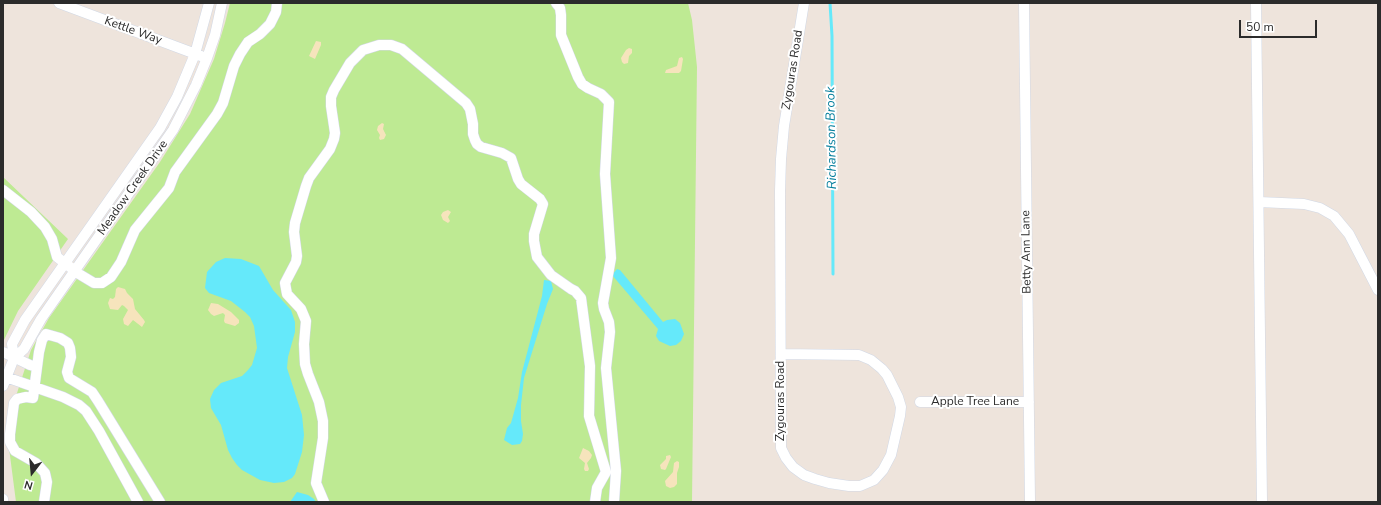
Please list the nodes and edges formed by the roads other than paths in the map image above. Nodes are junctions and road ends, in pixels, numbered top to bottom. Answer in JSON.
{"nodes":[{"id":1,"x":59,"y":3,"type":"edge"},
{"id":2,"x":209,"y":3,"type":"edge"},
{"id":3,"x":222,"y":3,"type":"edge"},
{"id":4,"x":277,"y":3,"type":"edge"},
{"id":5,"x":556,"y":3,"type":"edge"},
{"id":6,"x":804,"y":3,"type":"edge"},
{"id":7,"x":1024,"y":3,"type":"edge"},
{"id":8,"x":1256,"y":3,"type":"edge"},
{"id":9,"x":195,"y":54,"type":"junction"},
{"id":10,"x":207,"y":58,"type":"junction"},
{"id":11,"x":3,"y":190,"type":"edge"},
{"id":12,"x":1259,"y":202,"type":"junction"},
{"id":13,"x":97,"y":218,"type":"junction"},
{"id":14,"x":107,"y":225,"type":"junction"},
{"id":15,"x":65,"y":263,"type":"junction"},
{"id":16,"x":75,"y":271,"type":"junction"},
{"id":17,"x":1378,"y":290,"type":"edge"},
{"id":18,"x":3,"y":352,"type":"edge"},
{"id":19,"x":781,"y":354,"type":"junction"},
{"id":20,"x":14,"y":358,"type":"junction"},
{"id":21,"x":37,"y":366,"type":"junction"},
{"id":22,"x":4,"y":380,"type":"edge"},
{"id":23,"x":35,"y":387,"type":"junction"},
{"id":24,"x":920,"y":402,"type":"dead end"},
{"id":25,"x":1029,"y":402,"type":"junction"},
{"id":26,"x":7,"y":422,"type":"edge"},
{"id":27,"x":44,"y":502,"type":"edge"},
{"id":28,"x":138,"y":502,"type":"edge"},
{"id":29,"x":160,"y":502,"type":"edge"},
{"id":30,"x":324,"y":502,"type":"edge"},
{"id":31,"x":595,"y":502,"type":"edge"},
{"id":32,"x":614,"y":502,"type":"edge"},
{"id":33,"x":1030,"y":502,"type":"edge"},
{"id":34,"x":1262,"y":502,"type":"edge"}],
"edges":[{"from":1,"to":9,"type":"street","name":"Kettle Way"},
{"from":2,"to":9,"type":"street","name":"Meadow Creek Drive"},
{"from":3,"to":10,"type":"street","name":"Meadow Creek Drive"},
{"from":4,"to":16,"type":"street"},
{"from":5,"to":32,"type":"street"},
{"from":6,"to":19,"type":"street","name":"Zygouras Road"},
{"from":7,"to":25,"type":"street","name":"Betty Ann Lane"},
{"from":8,"to":12,"type":"street"},
{"from":9,"to":10,"type":"street","name":"Kettle Way"},
{"from":9,"to":13,"type":"street","name":"Meadow Creek Drive"},
{"from":10,"to":14,"type":"street","name":"Meadow Creek Drive"},
{"from":11,"to":15,"type":"street"},
{"from":12,"to":17,"type":"street"},
{"from":12,"to":34,"type":"street"},
{"from":13,"to":14,"type":"street"},
{"from":13,"to":15,"type":"street","name":"Meadow Creek Drive"},
{"from":14,"to":16,"type":"street","name":"Meadow Creek Drive"},
{"from":15,"to":16,"type":"street"},
{"from":15,"to":20,"type":"street","name":"Meadow Creek Drive"},
{"from":16,"to":20,"type":"street","name":"Meadow Creek Drive"},
{"from":18,"to":20,"type":"street"},
{"from":19,"to":19,"type":"street","name":"Zygouras Road"},
{"from":20,"to":21,"type":"street"},
{"from":20,"to":22,"type":"street","name":"Meadow Creek Drive"},
{"from":21,"to":23,"type":"street"},
{"from":21,"to":29,"type":"street"},
{"from":22,"to":23,"type":"street"},
{"from":23,"to":26,"type":"street"},
{"from":23,"to":28,"type":"street"},
{"from":24,"to":25,"type":"street","name":"Apple Tree Lane"},
{"from":25,"to":33,"type":"street","name":"Betty Ann Lane"},
{"from":26,"to":27,"type":"street"},
{"from":30,"to":31,"type":"street"}]}
